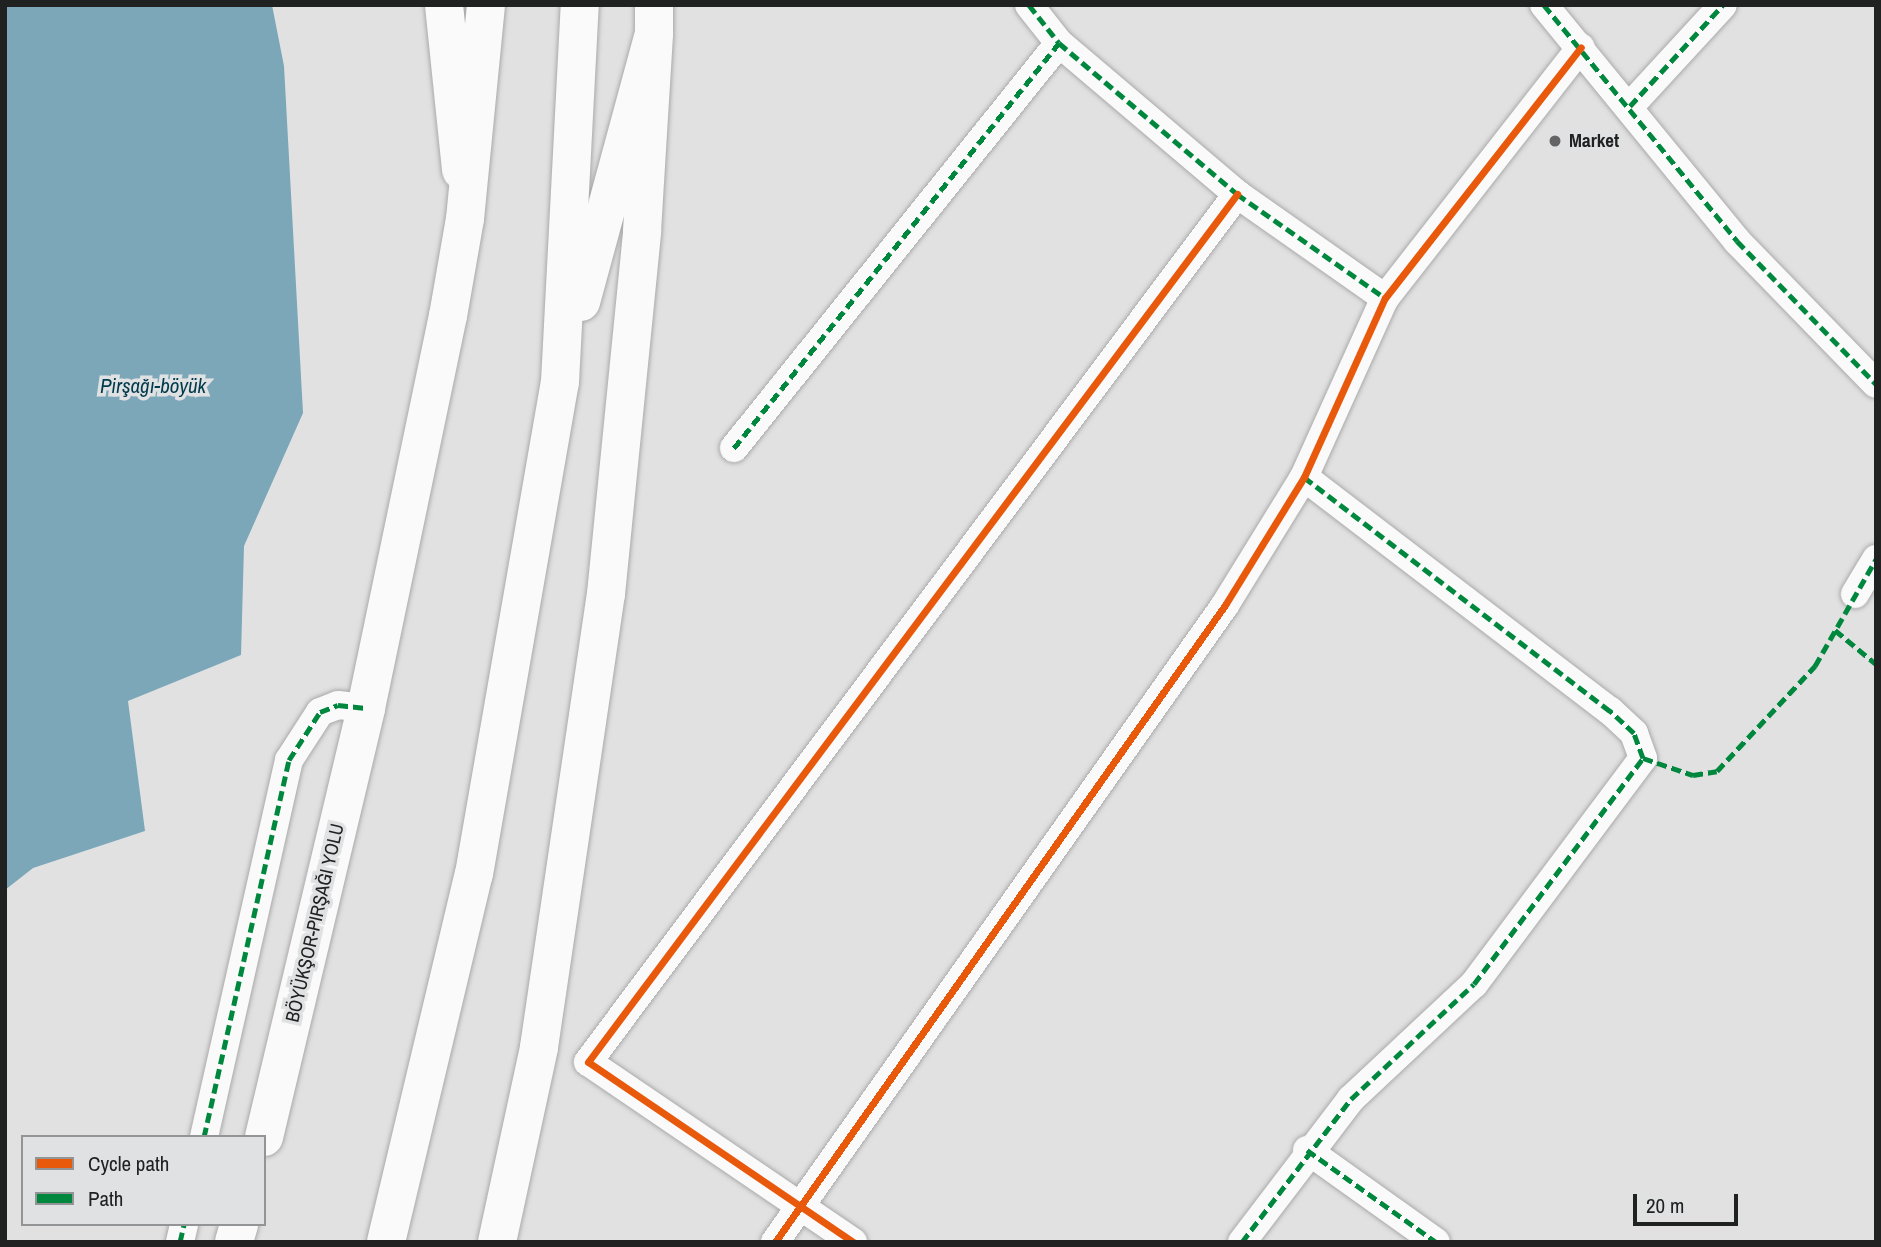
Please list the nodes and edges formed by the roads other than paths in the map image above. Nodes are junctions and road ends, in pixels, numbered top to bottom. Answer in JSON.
{"nodes":[{"id":1,"x":444,"y":5,"type":"edge"},
{"id":2,"x":486,"y":5,"type":"edge"},
{"id":3,"x":579,"y":5,"type":"edge"},
{"id":4,"x":1029,"y":5,"type":"edge"},
{"id":5,"x":1544,"y":5,"type":"edge"},
{"id":6,"x":1723,"y":5,"type":"edge"},
{"id":7,"x":654,"y":19,"type":"edge"},
{"id":8,"x":1059,"y":43,"type":"junction"},
{"id":9,"x":1581,"y":47,"type":"junction"},
{"id":10,"x":1630,"y":106,"type":"junction"},
{"id":11,"x":1237,"y":194,"type":"junction"},
{"id":12,"x":465,"y":219,"type":"junction"},
{"id":13,"x":1385,"y":299,"type":"junction"},
{"id":14,"x":560,"y":382,"type":"junction"},
{"id":15,"x":1876,"y":384,"type":"edge"},
{"id":16,"x":734,"y":448,"type":"dead end"},
{"id":17,"x":1304,"y":477,"type":"junction"},
{"id":18,"x":1876,"y":559,"type":"edge"},
{"id":19,"x":1855,"y":594,"type":"dead end"},
{"id":20,"x":366,"y":708,"type":"junction"},
{"id":21,"x":204,"y":1135,"type":"edge"},
{"id":22,"x":264,"y":1135,"type":"edge"},
{"id":23,"x":1307,"y":1150,"type":"junction"},
{"id":24,"x":800,"y":1204,"type":"junction"},
{"id":25,"x":386,"y":1242,"type":"edge"},
{"id":26,"x":497,"y":1242,"type":"edge"},
{"id":27,"x":775,"y":1242,"type":"edge"},
{"id":28,"x":852,"y":1242,"type":"edge"},
{"id":29,"x":1242,"y":1242,"type":"edge"},
{"id":30,"x":1436,"y":1242,"type":"edge"}],
"edges":[{"from":1,"to":12,"type":"main road"},
{"from":2,"to":12,"type":"main road"},
{"from":3,"to":14,"type":"main road"},
{"from":4,"to":8,"type":"street"},
{"from":5,"to":9,"type":"street"},
{"from":6,"to":10,"type":"street"},
{"from":7,"to":14,"type":"main road"},
{"from":7,"to":26,"type":"main road"},
{"from":8,"to":11,"type":"street"},
{"from":8,"to":16,"type":"street"},
{"from":9,"to":10,"type":"street"},
{"from":9,"to":13,"type":"street"},
{"from":10,"to":15,"type":"street"},
{"from":11,"to":13,"type":"street"},
{"from":11,"to":24,"type":"street"},
{"from":12,"to":20,"type":"main road"},
{"from":13,"to":17,"type":"street"},
{"from":14,"to":25,"type":"main road"},
{"from":17,"to":23,"type":"street"},
{"from":17,"to":24,"type":"street"},
{"from":18,"to":19,"type":"street"},
{"from":20,"to":21,"type":"street"},
{"from":20,"to":22,"type":"main road"},
{"from":23,"to":29,"type":"street"},
{"from":23,"to":30,"type":"street"},
{"from":24,"to":27,"type":"street"},
{"from":24,"to":28,"type":"street"}]}
